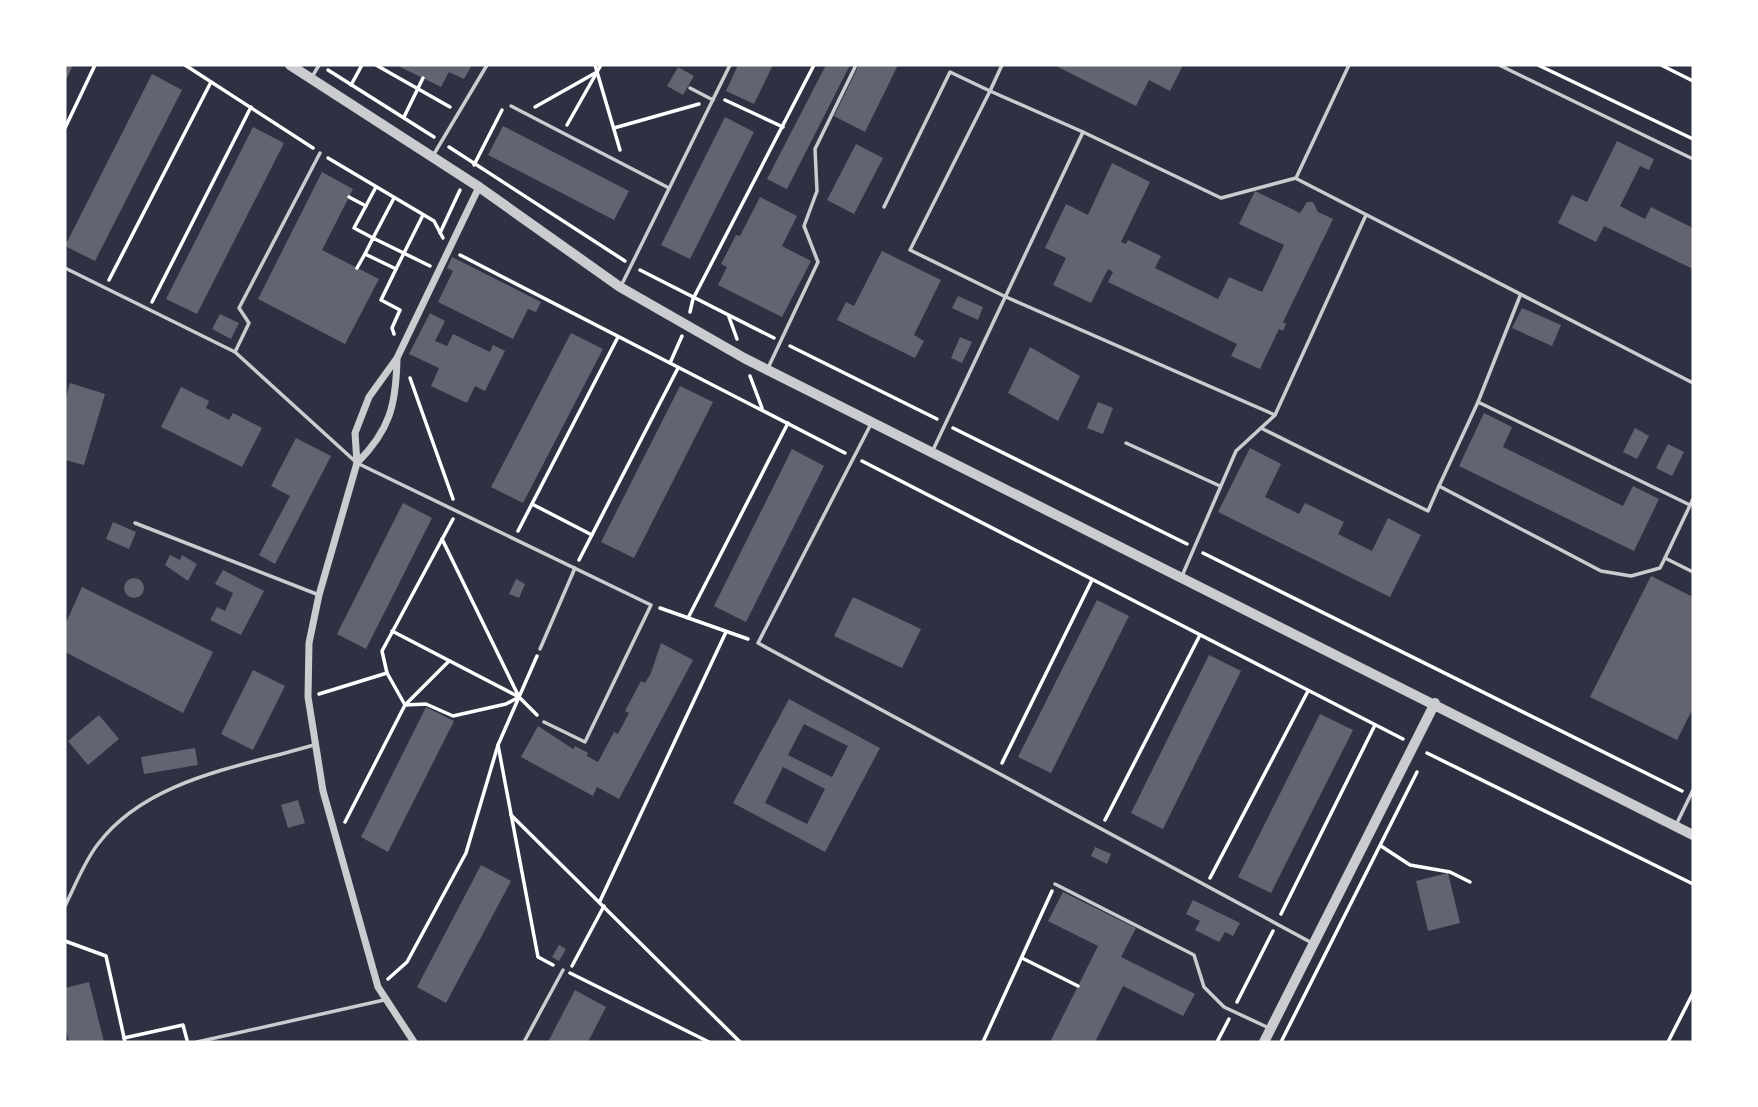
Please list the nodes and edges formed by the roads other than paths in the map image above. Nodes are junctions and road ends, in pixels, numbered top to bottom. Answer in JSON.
{"nodes":[{"id":1,"x":290,"y":65,"type":"edge"},
{"id":2,"x":320,"y":65,"type":"edge"},
{"id":3,"x":487,"y":65,"type":"edge"},
{"id":4,"x":730,"y":65,"type":"edge"},
{"id":5,"x":856,"y":65,"type":"edge"},
{"id":6,"x":1002,"y":65,"type":"edge"},
{"id":7,"x":1349,"y":65,"type":"edge"},
{"id":8,"x":1499,"y":65,"type":"edge"},
{"id":9,"x":311,"y":79,"type":"junction"},
{"id":10,"x":690,"y":88,"type":"dead end"},
{"id":11,"x":990,"y":91,"type":"junction"},
{"id":12,"x":714,"y":98,"type":"junction"},
{"id":13,"x":511,"y":106,"type":"dead end"},
{"id":14,"x":1083,"y":132,"type":"junction"},
{"id":15,"x":320,"y":153,"type":"road end"},
{"id":16,"x":432,"y":156,"type":"junction"},
{"id":17,"x":1693,"y":159,"type":"edge"},
{"id":18,"x":1296,"y":178,"type":"junction"},
{"id":19,"x":479,"y":187,"type":"junction"},
{"id":20,"x":669,"y":188,"type":"junction"},
{"id":21,"x":884,"y":207,"type":"dead end"},
{"id":22,"x":1366,"y":215,"type":"junction"},
{"id":23,"x":65,"y":268,"type":"edge"},
{"id":24,"x":620,"y":287,"type":"junction"},
{"id":25,"x":1520,"y":296,"type":"junction"},
{"id":26,"x":1006,"y":297,"type":"junction"},
{"id":27,"x":235,"y":352,"type":"junction"},
{"id":28,"x":397,"y":358,"type":"junction"},
{"id":29,"x":767,"y":370,"type":"junction"},
{"id":30,"x":1693,"y":383,"type":"edge"},
{"id":31,"x":1478,"y":402,"type":"junction"},
{"id":32,"x":1275,"y":415,"type":"junction"},
{"id":33,"x":871,"y":424,"type":"junction"},
{"id":34,"x":1261,"y":428,"type":"junction"},
{"id":35,"x":1126,"y":443,"type":"dead end"},
{"id":36,"x":932,"y":454,"type":"junction"},
{"id":37,"x":357,"y":463,"type":"junction"},
{"id":38,"x":1220,"y":485,"type":"junction"},
{"id":39,"x":1439,"y":486,"type":"junction"},
{"id":40,"x":1693,"y":499,"type":"edge"},
{"id":41,"x":1690,"y":505,"type":"junction"},
{"id":42,"x":135,"y":523,"type":"dead end"},
{"id":43,"x":1665,"y":558,"type":"junction"},
{"id":44,"x":575,"y":568,"type":"junction"},
{"id":45,"x":1693,"y":572,"type":"edge"},
{"id":46,"x":1181,"y":578,"type":"junction"},
{"id":47,"x":318,"y":595,"type":"junction"},
{"id":48,"x":540,"y":649,"type":"road end"},
{"id":49,"x":1435,"y":703,"type":"junction"},
{"id":50,"x":544,"y":722,"type":"road end"},
{"id":51,"x":314,"y":745,"type":"junction"},
{"id":52,"x":1693,"y":790,"type":"edge"},
{"id":53,"x":1675,"y":827,"type":"junction"},
{"id":54,"x":1693,"y":835,"type":"edge"},
{"id":55,"x":1055,"y":884,"type":"road end"},
{"id":56,"x":65,"y":906,"type":"edge"},
{"id":57,"x":1314,"y":944,"type":"junction"},
{"id":58,"x":563,"y":970,"type":"road end"},
{"id":59,"x":384,"y":1000,"type":"junction"},
{"id":60,"x":1271,"y":1028,"type":"junction"},
{"id":61,"x":197,"y":1042,"type":"edge"},
{"id":62,"x":414,"y":1042,"type":"edge"},
{"id":63,"x":524,"y":1042,"type":"edge"},
{"id":64,"x":1264,"y":1042,"type":"edge"}],
"edges":[{"from":1,"to":9,"type":"street"},
{"from":2,"to":9,"type":"lane"},
{"from":3,"to":16,"type":"lane"},
{"from":4,"to":12,"type":"lane"},
{"from":5,"to":29,"type":"lane"},
{"from":6,"to":11,"type":"lane"},
{"from":7,"to":18,"type":"lane"},
{"from":8,"to":17,"type":"lane"},
{"from":9,"to":16,"type":"street"},
{"from":10,"to":12,"type":"lane"},
{"from":11,"to":14,"type":"lane"},
{"from":11,"to":21,"type":"lane"},
{"from":11,"to":26,"type":"lane"},
{"from":12,"to":20,"type":"lane"},
{"from":13,"to":20,"type":"lane"},
{"from":14,"to":18,"type":"lane"},
{"from":14,"to":26,"type":"lane"},
{"from":15,"to":27,"type":"lane"},
{"from":16,"to":19,"type":"street"},
{"from":18,"to":22,"type":"lane"},
{"from":19,"to":24,"type":"street"},
{"from":19,"to":28,"type":"street"},
{"from":20,"to":24,"type":"lane"},
{"from":22,"to":25,"type":"lane"},
{"from":22,"to":32,"type":"lane"},
{"from":23,"to":27,"type":"lane"},
{"from":24,"to":29,"type":"street"},
{"from":25,"to":30,"type":"lane"},
{"from":25,"to":31,"type":"lane"},
{"from":26,"to":32,"type":"lane"},
{"from":26,"to":36,"type":"lane"},
{"from":27,"to":37,"type":"lane"},
{"from":28,"to":37,"type":"street"},
{"from":28,"to":37,"type":"street"},
{"from":29,"to":33,"type":"street"},
{"from":31,"to":39,"type":"lane"},
{"from":31,"to":41,"type":"lane"},
{"from":32,"to":34,"type":"lane"},
{"from":33,"to":36,"type":"street"},
{"from":33,"to":57,"type":"lane"},
{"from":34,"to":38,"type":"lane"},
{"from":34,"to":39,"type":"lane"},
{"from":35,"to":38,"type":"lane"},
{"from":36,"to":46,"type":"street"},
{"from":37,"to":44,"type":"lane"},
{"from":37,"to":47,"type":"street"},
{"from":38,"to":46,"type":"lane"},
{"from":39,"to":43,"type":"lane"},
{"from":40,"to":41,"type":"lane"},
{"from":41,"to":43,"type":"lane"},
{"from":42,"to":47,"type":"lane"},
{"from":43,"to":45,"type":"lane"},
{"from":44,"to":48,"type":"lane"},
{"from":44,"to":50,"type":"lane"},
{"from":46,"to":49,"type":"street"},
{"from":47,"to":51,"type":"street"},
{"from":49,"to":53,"type":"street"},
{"from":49,"to":57,"type":"street"},
{"from":51,"to":56,"type":"lane"},
{"from":51,"to":59,"type":"street"},
{"from":52,"to":53,"type":"lane"},
{"from":53,"to":54,"type":"street"},
{"from":55,"to":60,"type":"lane"},
{"from":57,"to":60,"type":"street"},
{"from":58,"to":63,"type":"lane"},
{"from":59,"to":61,"type":"lane"},
{"from":59,"to":62,"type":"street"},
{"from":60,"to":64,"type":"street"}]}
